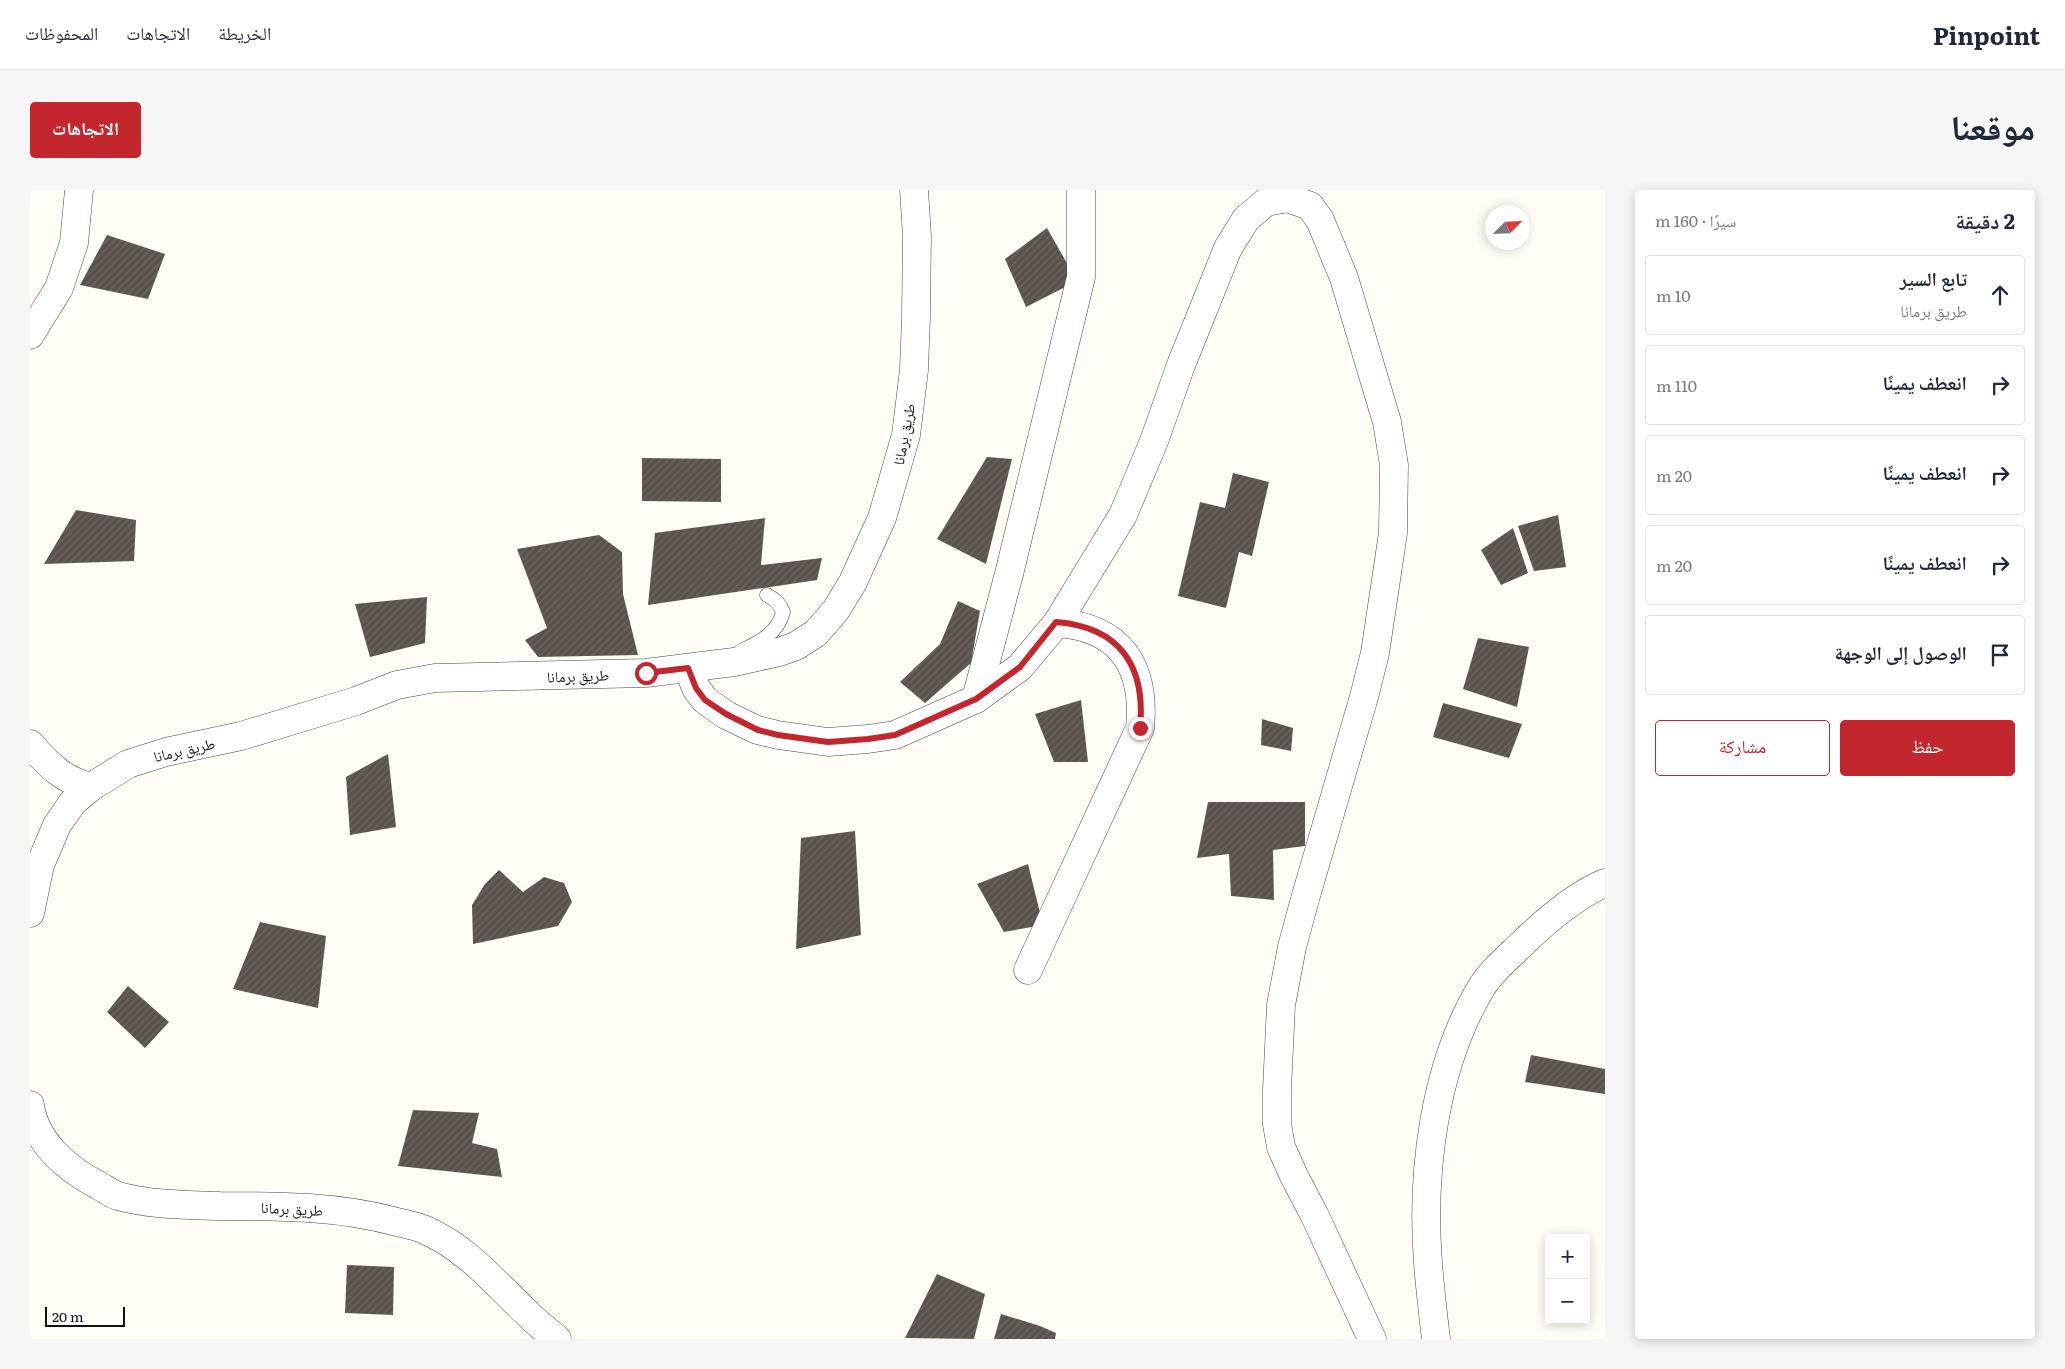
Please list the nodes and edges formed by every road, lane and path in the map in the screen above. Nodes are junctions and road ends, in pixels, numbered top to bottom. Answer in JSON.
{"nodes":[{"id":1,"x":79,"y":190,"type":"edge"},
{"id":2,"x":914,"y":190,"type":"edge"},
{"id":3,"x":1081,"y":190,"type":"edge"},
{"id":4,"x":30,"y":335,"type":"edge"},
{"id":5,"x":767,"y":596,"type":"dead end"},
{"id":6,"x":1056,"y":622,"type":"junction"},
{"id":7,"x":688,"y":668,"type":"junction"},
{"id":8,"x":976,"y":699,"type":"junction"},
{"id":9,"x":30,"y":744,"type":"edge"},
{"id":10,"x":91,"y":787,"type":"junction"},
{"id":11,"x":1605,"y":884,"type":"edge"},
{"id":12,"x":30,"y":913,"type":"edge"},
{"id":13,"x":1028,"y":970,"type":"dead end"},
{"id":14,"x":30,"y":1105,"type":"edge"},
{"id":15,"x":557,"y":1339,"type":"edge"},
{"id":16,"x":1372,"y":1339,"type":"edge"},
{"id":17,"x":1436,"y":1339,"type":"edge"}],
"edges":[{"from":1,"to":4,"type":"street"},
{"from":2,"to":7,"type":"street","name":"طريق برمانا"},
{"from":3,"to":8,"type":"street"},
{"from":5,"to":7,"type":"lane"},
{"from":6,"to":8,"type":"street"},
{"from":6,"to":13,"type":"street"},
{"from":6,"to":16,"type":"street"},
{"from":7,"to":8,"type":"street"},
{"from":7,"to":10,"type":"street","name":"طريق برمانا"},
{"from":9,"to":10,"type":"street"},
{"from":10,"to":12,"type":"street","name":"طريق برمانا"},
{"from":11,"to":17,"type":"street"},
{"from":14,"to":15,"type":"street","name":"طريق برمانا"}]}
